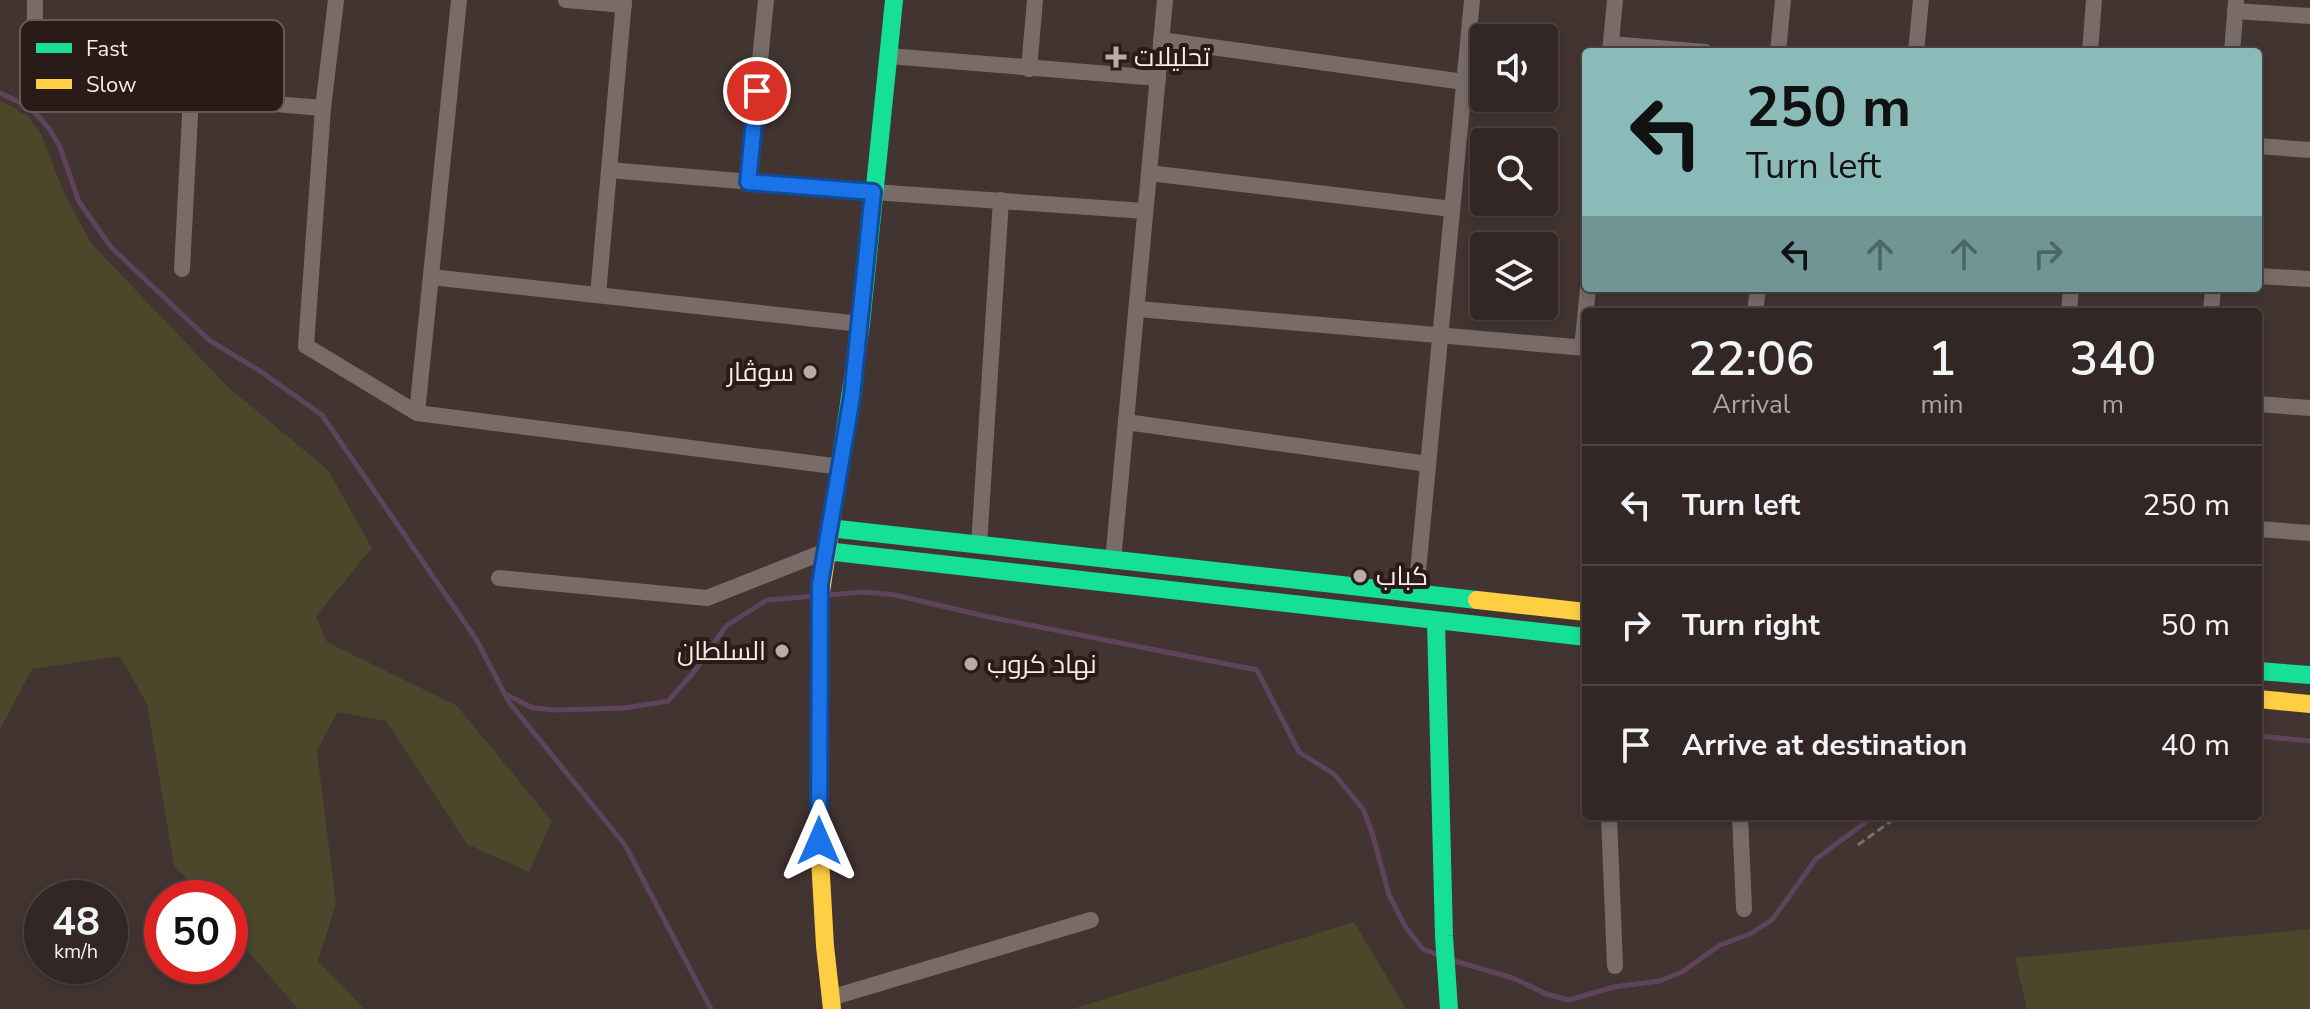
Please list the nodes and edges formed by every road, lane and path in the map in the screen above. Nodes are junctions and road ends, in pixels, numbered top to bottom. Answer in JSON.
{"nodes":[{"id":1,"x":35,"y":0,"type":"edge"},
{"id":2,"x":336,"y":0,"type":"edge"},
{"id":3,"x":459,"y":0,"type":"edge"},
{"id":4,"x":566,"y":0,"type":"edge"},
{"id":5,"x":766,"y":0,"type":"edge"},
{"id":6,"x":894,"y":0,"type":"edge"},
{"id":7,"x":1035,"y":0,"type":"edge"},
{"id":8,"x":1165,"y":0,"type":"edge"},
{"id":9,"x":1472,"y":0,"type":"edge"},
{"id":10,"x":1615,"y":0,"type":"edge"},
{"id":11,"x":1783,"y":0,"type":"edge"},
{"id":12,"x":1921,"y":0,"type":"edge"},
{"id":13,"x":2094,"y":0,"type":"edge"},
{"id":14,"x":624,"y":2,"type":"edge"},
{"id":15,"x":2236,"y":6,"type":"edge"},
{"id":16,"x":2310,"y":16,"type":"edge"},
{"id":17,"x":35,"y":20,"type":"edge"},
{"id":18,"x":1161,"y":40,"type":"junction"},
{"id":19,"x":1610,"y":48,"type":"edge"},
{"id":20,"x":1778,"y":48,"type":"edge"},
{"id":21,"x":1916,"y":48,"type":"edge"},
{"id":22,"x":2090,"y":48,"type":"edge"},
{"id":23,"x":2232,"y":48,"type":"edge"},
{"id":24,"x":889,"y":56,"type":"junction"},
{"id":25,"x":1029,"y":69,"type":"junction"},
{"id":26,"x":1158,"y":78,"type":"junction"},
{"id":27,"x":1464,"y":82,"type":"junction"},
{"id":28,"x":284,"y":105,"type":"edge"},
{"id":29,"x":323,"y":108,"type":"junction"},
{"id":30,"x":190,"y":112,"type":"edge"},
{"id":31,"x":2262,"y":146,"type":"edge"},
{"id":32,"x":2310,"y":150,"type":"edge"},
{"id":33,"x":609,"y":170,"type":"junction"},
{"id":34,"x":1149,"y":173,"type":"junction"},
{"id":35,"x":748,"y":182,"type":"junction"},
{"id":36,"x":873,"y":192,"type":"junction"},
{"id":37,"x":1001,"y":200,"type":"junction"},
{"id":38,"x":1452,"y":209,"type":"junction"},
{"id":39,"x":1145,"y":211,"type":"junction"},
{"id":40,"x":182,"y":269,"type":"dead end"},
{"id":41,"x":2262,"y":276,"type":"edge"},
{"id":42,"x":431,"y":277,"type":"junction"},
{"id":43,"x":2310,"y":279,"type":"edge"},
{"id":44,"x":598,"y":295,"type":"junction"},
{"id":45,"x":1138,"y":309,"type":"junction"},
{"id":46,"x":861,"y":324,"type":"junction"},
{"id":47,"x":1440,"y":335,"type":"junction"},
{"id":48,"x":1582,"y":348,"type":"edge"},
{"id":49,"x":2262,"y":404,"type":"edge"},
{"id":50,"x":2310,"y":408,"type":"edge"},
{"id":51,"x":417,"y":413,"type":"junction"},
{"id":52,"x":1126,"y":422,"type":"junction"},
{"id":53,"x":1428,"y":464,"type":"junction"},
{"id":54,"x":841,"y":467,"type":"junction"},
{"id":55,"x":829,"y":528,"type":"junction"},
{"id":56,"x":2262,"y":529,"type":"edge"},
{"id":57,"x":2310,"y":533,"type":"edge"},
{"id":58,"x":958,"y":543,"type":"junction"},
{"id":59,"x":979,"y":545,"type":"junction"},
{"id":60,"x":826,"y":551,"type":"junction"},
{"id":61,"x":1113,"y":561,"type":"junction"},
{"id":62,"x":956,"y":566,"type":"junction"},
{"id":63,"x":499,"y":578,"type":"dead end"},
{"id":64,"x":1416,"y":593,"type":"junction"},
{"id":65,"x":1582,"y":612,"type":"edge"},
{"id":66,"x":1436,"y":622,"type":"junction"},
{"id":67,"x":1582,"y":637,"type":"edge"},
{"id":68,"x":2262,"y":671,"type":"edge"},
{"id":69,"x":2310,"y":675,"type":"edge"},
{"id":70,"x":2262,"y":699,"type":"edge"},
{"id":71,"x":2310,"y":704,"type":"edge"},
{"id":72,"x":1609,"y":820,"type":"edge"},
{"id":73,"x":1740,"y":820,"type":"edge"},
{"id":74,"x":1892,"y":820,"type":"edge"},
{"id":75,"x":1858,"y":845,"type":"dead end"},
{"id":76,"x":1744,"y":909,"type":"dead end"},
{"id":77,"x":1091,"y":920,"type":"dead end"},
{"id":78,"x":1615,"y":966,"type":"dead end"},
{"id":79,"x":831,"y":1003,"type":"edge"},
{"id":80,"x":1449,"y":1009,"type":"edge"}],
"edges":[{"from":1,"to":17,"type":"street"},
{"from":2,"to":29,"type":"street"},
{"from":3,"to":42,"type":"street"},
{"from":4,"to":14,"type":"street"},
{"from":5,"to":35,"type":"street"},
{"from":6,"to":24,"type":"main road"},
{"from":7,"to":25,"type":"street"},
{"from":8,"to":18,"type":"street"},
{"from":9,"to":27,"type":"street"},
{"from":10,"to":19,"type":"street"},
{"from":11,"to":20,"type":"street"},
{"from":12,"to":21,"type":"street"},
{"from":13,"to":22,"type":"street"},
{"from":14,"to":33,"type":"street"},
{"from":15,"to":16,"type":"street"},
{"from":15,"to":23,"type":"street"},
{"from":18,"to":26,"type":"street"},
{"from":18,"to":27,"type":"street"},
{"from":24,"to":25,"type":"street"},
{"from":24,"to":36,"type":"main road"},
{"from":25,"to":26,"type":"street"},
{"from":26,"to":34,"type":"street"},
{"from":27,"to":38,"type":"street"},
{"from":28,"to":29,"type":"street"},
{"from":29,"to":51,"type":"street"},
{"from":30,"to":40,"type":"street"},
{"from":31,"to":32,"type":"street"},
{"from":33,"to":35,"type":"street"},
{"from":33,"to":44,"type":"street"},
{"from":34,"to":38,"type":"street"},
{"from":34,"to":39,"type":"street"},
{"from":35,"to":36,"type":"street"},
{"from":36,"to":37,"type":"street"},
{"from":36,"to":46,"type":"main road"},
{"from":37,"to":39,"type":"street"},
{"from":37,"to":59,"type":"street"},
{"from":38,"to":47,"type":"street"},
{"from":39,"to":45,"type":"street"},
{"from":41,"to":43,"type":"street"},
{"from":42,"to":44,"type":"street"},
{"from":42,"to":51,"type":"street"},
{"from":44,"to":46,"type":"street"},
{"from":45,"to":47,"type":"street"},
{"from":45,"to":52,"type":"street"},
{"from":46,"to":54,"type":"main road"},
{"from":47,"to":48,"type":"street"},
{"from":47,"to":53,"type":"street"},
{"from":49,"to":50,"type":"street"},
{"from":51,"to":54,"type":"street"},
{"from":52,"to":53,"type":"street"},
{"from":52,"to":61,"type":"street"},
{"from":53,"to":64,"type":"street"},
{"from":54,"to":55,"type":"main road"},
{"from":55,"to":58,"type":"main road"},
{"from":55,"to":60,"type":"main road"},
{"from":56,"to":57,"type":"street"},
{"from":58,"to":59,"type":"main road"},
{"from":58,"to":62,"type":"main road"},
{"from":59,"to":61,"type":"main road"},
{"from":60,"to":62,"type":"main road"},
{"from":60,"to":63,"type":"street"},
{"from":60,"to":79,"type":"main road"},
{"from":61,"to":64,"type":"main road"},
{"from":62,"to":66,"type":"main road"},
{"from":64,"to":65,"type":"main road"},
{"from":66,"to":67,"type":"main road"},
{"from":66,"to":80,"type":"main road"},
{"from":68,"to":69,"type":"main road"},
{"from":70,"to":71,"type":"main road"},
{"from":72,"to":78,"type":"street"},
{"from":73,"to":76,"type":"street"},
{"from":74,"to":75,"type":"path"},
{"from":77,"to":79,"type":"street"}]}
